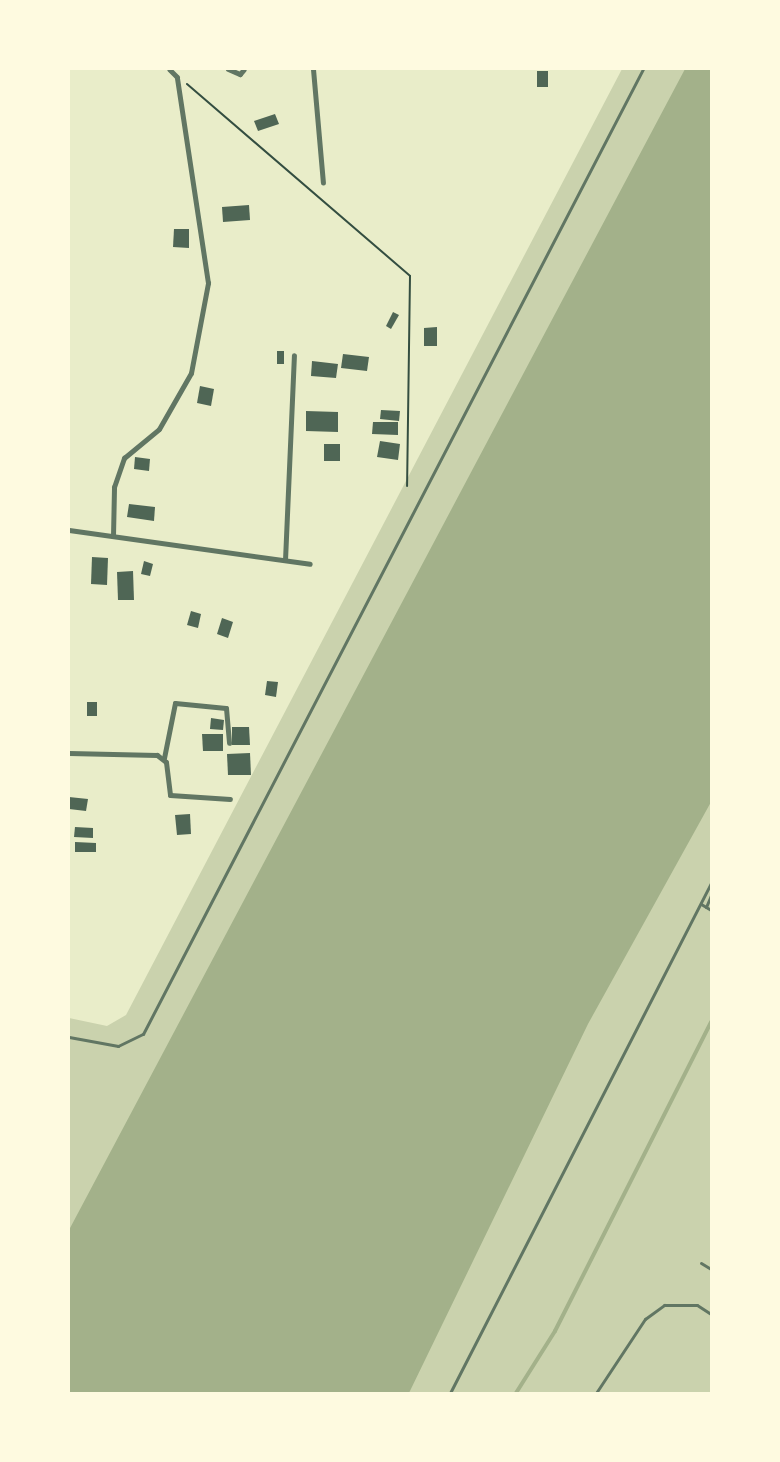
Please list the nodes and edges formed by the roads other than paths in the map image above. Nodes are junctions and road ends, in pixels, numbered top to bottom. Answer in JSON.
{"nodes":[{"id":1,"x":169,"y":69,"type":"edge"},
{"id":2,"x":228,"y":69,"type":"edge"},
{"id":3,"x":244,"y":69,"type":"edge"},
{"id":4,"x":313,"y":69,"type":"edge"},
{"id":5,"x":643,"y":69,"type":"edge"},
{"id":6,"x":323,"y":183,"type":"dead end"},
{"id":7,"x":294,"y":356,"type":"dead end"},
{"id":8,"x":69,"y":530,"type":"edge"},
{"id":9,"x":113,"y":536,"type":"junction"},
{"id":10,"x":285,"y":560,"type":"junction"},
{"id":11,"x":310,"y":564,"type":"dead end"},
{"id":12,"x":229,"y":743,"type":"dead end"},
{"id":13,"x":69,"y":753,"type":"edge"},
{"id":14,"x":164,"y":758,"type":"junction"},
{"id":15,"x":230,"y":799,"type":"dead end"},
{"id":16,"x":711,"y":883,"type":"edge"},
{"id":17,"x":711,"y":895,"type":"edge"},
{"id":18,"x":701,"y":904,"type":"junction"},
{"id":19,"x":706,"y":907,"type":"junction"},
{"id":20,"x":711,"y":910,"type":"edge"},
{"id":21,"x":69,"y":1037,"type":"edge"},
{"id":22,"x":701,"y":1263,"type":"dead end"},
{"id":23,"x":711,"y":1269,"type":"edge"},
{"id":24,"x":711,"y":1314,"type":"edge"},
{"id":25,"x":450,"y":1393,"type":"edge"},
{"id":26,"x":596,"y":1393,"type":"edge"}],
"edges":[{"from":1,"to":9,"type":"street"},
{"from":2,"to":3,"type":"street"},
{"from":4,"to":6,"type":"street"},
{"from":5,"to":21,"type":"lane"},
{"from":7,"to":10,"type":"street"},
{"from":8,"to":9,"type":"street"},
{"from":9,"to":10,"type":"street"},
{"from":10,"to":11,"type":"street"},
{"from":12,"to":14,"type":"street"},
{"from":13,"to":14,"type":"street"},
{"from":14,"to":15,"type":"street"},
{"from":16,"to":18,"type":"lane"},
{"from":17,"to":19,"type":"lane"},
{"from":18,"to":19,"type":"lane"},
{"from":18,"to":25,"type":"lane"},
{"from":19,"to":20,"type":"lane"},
{"from":22,"to":23,"type":"lane"},
{"from":24,"to":26,"type":"lane"}]}
